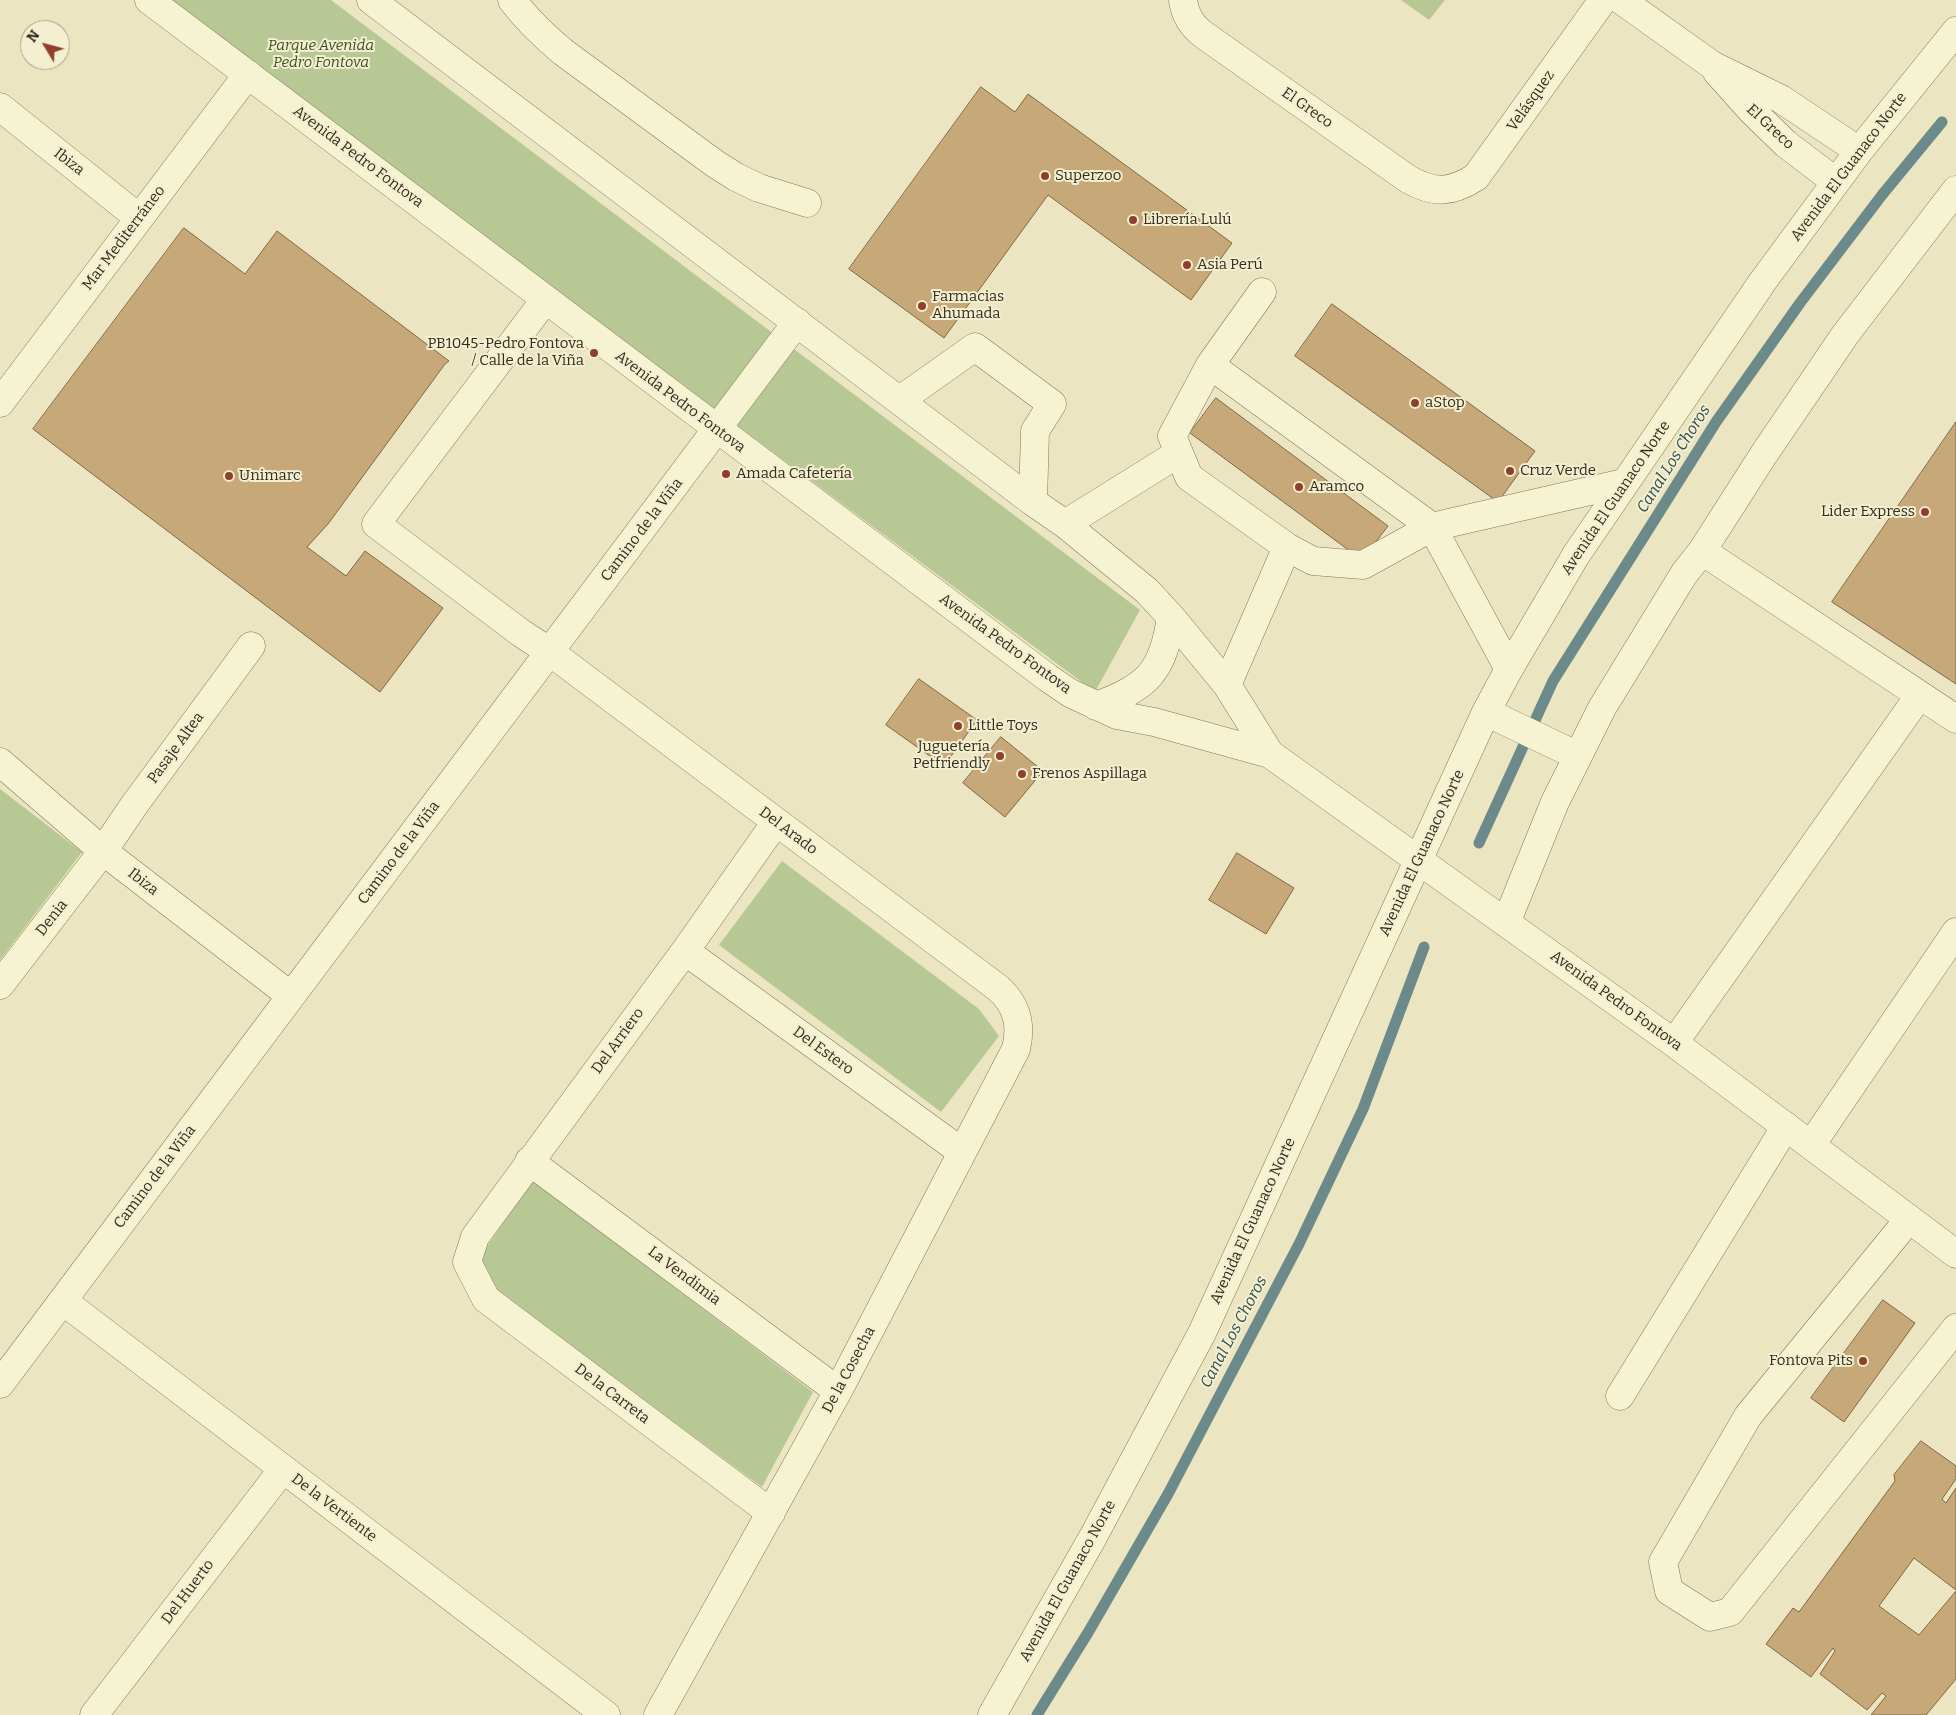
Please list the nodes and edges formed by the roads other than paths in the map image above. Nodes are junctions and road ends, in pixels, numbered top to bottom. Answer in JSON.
{"nodes":[{"id":1,"x":149,"y":0,"type":"edge"},
{"id":2,"x":371,"y":0,"type":"edge"},
{"id":3,"x":512,"y":0,"type":"edge"},
{"id":4,"x":1183,"y":0,"type":"edge"},
{"id":5,"x":1603,"y":0,"type":"edge"},
{"id":6,"x":1621,"y":0,"type":"edge"},
{"id":7,"x":1952,"y":45,"type":"edge"},
{"id":8,"x":1712,"y":65,"type":"junction"},
{"id":9,"x":248,"y":74,"type":"junction"},
{"id":10,"x":0,"y":107,"type":"edge"},
{"id":11,"x":1859,"y":151,"type":"junction"},
{"id":12,"x":1836,"y":182,"type":"junction"},
{"id":13,"x":1450,"y":189,"type":"joint"},
{"id":14,"x":1956,"y":190,"type":"edge"},
{"id":15,"x":807,"y":204,"type":"dead end"},
{"id":16,"x":139,"y":218,"type":"junction"},
{"id":17,"x":1262,"y":292,"type":"dead end"},
{"id":18,"x":545,"y":300,"type":"junction"},
{"id":19,"x":797,"y":322,"type":"junction"},
{"id":20,"x":1210,"y":365,"type":"junction"},
{"id":21,"x":900,"y":400,"type":"junction"},
{"id":22,"x":0,"y":403,"type":"edge"},
{"id":23,"x":717,"y":430,"type":"junction"},
{"id":24,"x":1179,"y":453,"type":"junction"},
{"id":25,"x":1624,"y":483,"type":"junction"},
{"id":26,"x":1033,"y":502,"type":"junction"},
{"id":27,"x":1065,"y":524,"type":"junction"},
{"id":28,"x":1432,"y":528,"type":"junction"},
{"id":29,"x":1287,"y":547,"type":"junction"},
{"id":30,"x":1702,"y":551,"type":"junction"},
{"id":31,"x":1171,"y":617,"type":"junction"},
{"id":32,"x":251,"y":646,"type":"dead end"},
{"id":33,"x":550,"y":652,"type":"junction"},
{"id":34,"x":1509,"y":669,"type":"junction"},
{"id":35,"x":1227,"y":685,"type":"junction"},
{"id":36,"x":1919,"y":696,"type":"junction"},
{"id":37,"x":1096,"y":706,"type":"junction"},
{"id":38,"x":1497,"y":717,"type":"junction"},
{"id":39,"x":1956,"y":719,"type":"edge"},
{"id":40,"x":1270,"y":754,"type":"junction"},
{"id":41,"x":1578,"y":756,"type":"junction"},
{"id":42,"x":0,"y":762,"type":"edge"},
{"id":43,"x":776,"y":822,"type":"junction"},
{"id":44,"x":103,"y":851,"type":"junction"},
{"id":45,"x":1419,"y":861,"type":"junction"},
{"id":46,"x":1506,"y":923,"type":"junction"},
{"id":47,"x":1956,"y":932,"type":"edge"},
{"id":48,"x":684,"y":951,"type":"junction"},
{"id":49,"x":0,"y":985,"type":"edge"},
{"id":50,"x":291,"y":996,"type":"junction"},
{"id":51,"x":1018,"y":1016,"type":"joint"},
{"id":52,"x":1674,"y":1042,"type":"junction"},
{"id":53,"x":1786,"y":1126,"type":"junction"},
{"id":54,"x":1811,"y":1145,"type":"junction"},
{"id":55,"x":962,"y":1152,"type":"junction"},
{"id":56,"x":529,"y":1161,"type":"junction"},
{"id":57,"x":1910,"y":1219,"type":"junction"},
{"id":58,"x":1956,"y":1254,"type":"edge"},
{"id":59,"x":467,"y":1262,"type":"joint"},
{"id":60,"x":63,"y":1301,"type":"junction"},
{"id":61,"x":1956,"y":1328,"type":"edge"},
{"id":62,"x":0,"y":1384,"type":"edge"},
{"id":63,"x":838,"y":1391,"type":"junction"},
{"id":64,"x":1620,"y":1396,"type":"dead end"},
{"id":65,"x":283,"y":1469,"type":"junction"},
{"id":66,"x":771,"y":1513,"type":"junction"},
{"id":67,"x":103,"y":1712,"type":"edge"},
{"id":68,"x":606,"y":1715,"type":"edge"},
{"id":69,"x":658,"y":1715,"type":"edge"},
{"id":70,"x":992,"y":1715,"type":"edge"}],
"edges":[{"from":1,"to":9,"type":"street","name":"Avenida Pedro Fontova"},
{"from":2,"to":19,"type":"street","name":"Avenida Pedro Fontova"},
{"from":3,"to":15,"type":"street"},
{"from":4,"to":13,"type":"street","name":"El Greco"},
{"from":5,"to":13,"type":"street","name":"Velásquez"},
{"from":6,"to":8,"type":"street","name":"El Greco"},
{"from":7,"to":11,"type":"street","name":"Avenida El Guanaco Norte"},
{"from":8,"to":11,"type":"street","name":"El Greco"},
{"from":8,"to":12,"type":"street","name":"El Greco"},
{"from":9,"to":16,"type":"street","name":"Mar Mediterráneo"},
{"from":9,"to":18,"type":"street","name":"Avenida Pedro Fontova"},
{"from":10,"to":16,"type":"street","name":"Ibiza"},
{"from":11,"to":12,"type":"street","name":"Avenida El Guanaco Norte"},
{"from":12,"to":25,"type":"street","name":"Avenida El Guanaco Norte"},
{"from":14,"to":30,"type":"street"},
{"from":16,"to":22,"type":"street","name":"Mar Mediterráneo"},
{"from":17,"to":20,"type":"street"},
{"from":18,"to":23,"type":"street","name":"Avenida Pedro Fontova"},
{"from":18,"to":33,"type":"street","name":"Del Arado"},
{"from":19,"to":21,"type":"street","name":"Avenida Pedro Fontova"},
{"from":19,"to":23,"type":"street","name":"Camino de la Viña"},
{"from":20,"to":24,"type":"street"},
{"from":20,"to":28,"type":"street"},
{"from":21,"to":26,"type":"street","name":"Avenida Pedro Fontova"},
{"from":21,"to":26,"type":"street"},
{"from":23,"to":33,"type":"street","name":"Camino de la Viña"},
{"from":23,"to":37,"type":"street","name":"Avenida Pedro Fontova"},
{"from":24,"to":27,"type":"street"},
{"from":24,"to":29,"type":"street"},
{"from":25,"to":28,"type":"street"},
{"from":25,"to":34,"type":"street","name":"Avenida El Guanaco Norte"},
{"from":26,"to":27,"type":"street","name":"Avenida Pedro Fontova"},
{"from":27,"to":31,"type":"street","name":"Avenida Pedro Fontova"},
{"from":28,"to":29,"type":"street"},
{"from":28,"to":34,"type":"street"},
{"from":29,"to":35,"type":"street"},
{"from":30,"to":36,"type":"street"},
{"from":30,"to":41,"type":"street"},
{"from":31,"to":35,"type":"street","name":"Avenida Pedro Fontova"},
{"from":31,"to":37,"type":"street"},
{"from":32,"to":44,"type":"street","name":"Pasaje Altea"},
{"from":33,"to":43,"type":"street","name":"Del Arado"},
{"from":33,"to":50,"type":"street","name":"Camino de la Viña"},
{"from":34,"to":38,"type":"street","name":"Avenida El Guanaco Norte"},
{"from":35,"to":40,"type":"street","name":"Avenida Pedro Fontova"},
{"from":36,"to":39,"type":"street"},
{"from":36,"to":52,"type":"street"},
{"from":37,"to":40,"type":"street","name":"Avenida Pedro Fontova"},
{"from":38,"to":41,"type":"street"},
{"from":38,"to":45,"type":"street","name":"Avenida El Guanaco Norte"},
{"from":40,"to":45,"type":"street","name":"Avenida Pedro Fontova"},
{"from":41,"to":46,"type":"street"},
{"from":42,"to":44,"type":"street","name":"Ibiza"},
{"from":43,"to":48,"type":"street","name":"Del Arriero"},
{"from":43,"to":51,"type":"street","name":"Del Arado"},
{"from":44,"to":49,"type":"street","name":"Denia"},
{"from":44,"to":50,"type":"street","name":"Ibiza"},
{"from":45,"to":46,"type":"street","name":"Avenida Pedro Fontova"},
{"from":45,"to":70,"type":"street","name":"Avenida El Guanaco Norte"},
{"from":46,"to":52,"type":"street","name":"Avenida Pedro Fontova"},
{"from":47,"to":54,"type":"street"},
{"from":48,"to":55,"type":"street","name":"Del Estero"},
{"from":48,"to":56,"type":"street","name":"Del Arriero"},
{"from":50,"to":60,"type":"street","name":"Camino de la Viña"},
{"from":51,"to":55,"type":"street","name":"De la Cosecha"},
{"from":52,"to":53,"type":"street","name":"Avenida Pedro Fontova"},
{"from":53,"to":54,"type":"street","name":"Avenida Pedro Fontova"},
{"from":53,"to":64,"type":"street"},
{"from":54,"to":57,"type":"street","name":"Avenida Pedro Fontova"},
{"from":55,"to":63,"type":"street","name":"De la Cosecha"},
{"from":56,"to":59,"type":"street","name":"Del Arriero"},
{"from":56,"to":63,"type":"street","name":"La Vendimia"},
{"from":57,"to":58,"type":"street","name":"Avenida Pedro Fontova"},
{"from":57,"to":61,"type":"street"},
{"from":59,"to":66,"type":"street","name":"De la Carreta"},
{"from":60,"to":62,"type":"street","name":"Camino de la Viña"},
{"from":60,"to":65,"type":"street","name":"De la Vertiente"},
{"from":63,"to":66,"type":"street","name":"De la Cosecha"},
{"from":65,"to":67,"type":"street","name":"Del Huerto"},
{"from":65,"to":68,"type":"street","name":"De la Vertiente"},
{"from":66,"to":69,"type":"street","name":"De la Cosecha"}]}
